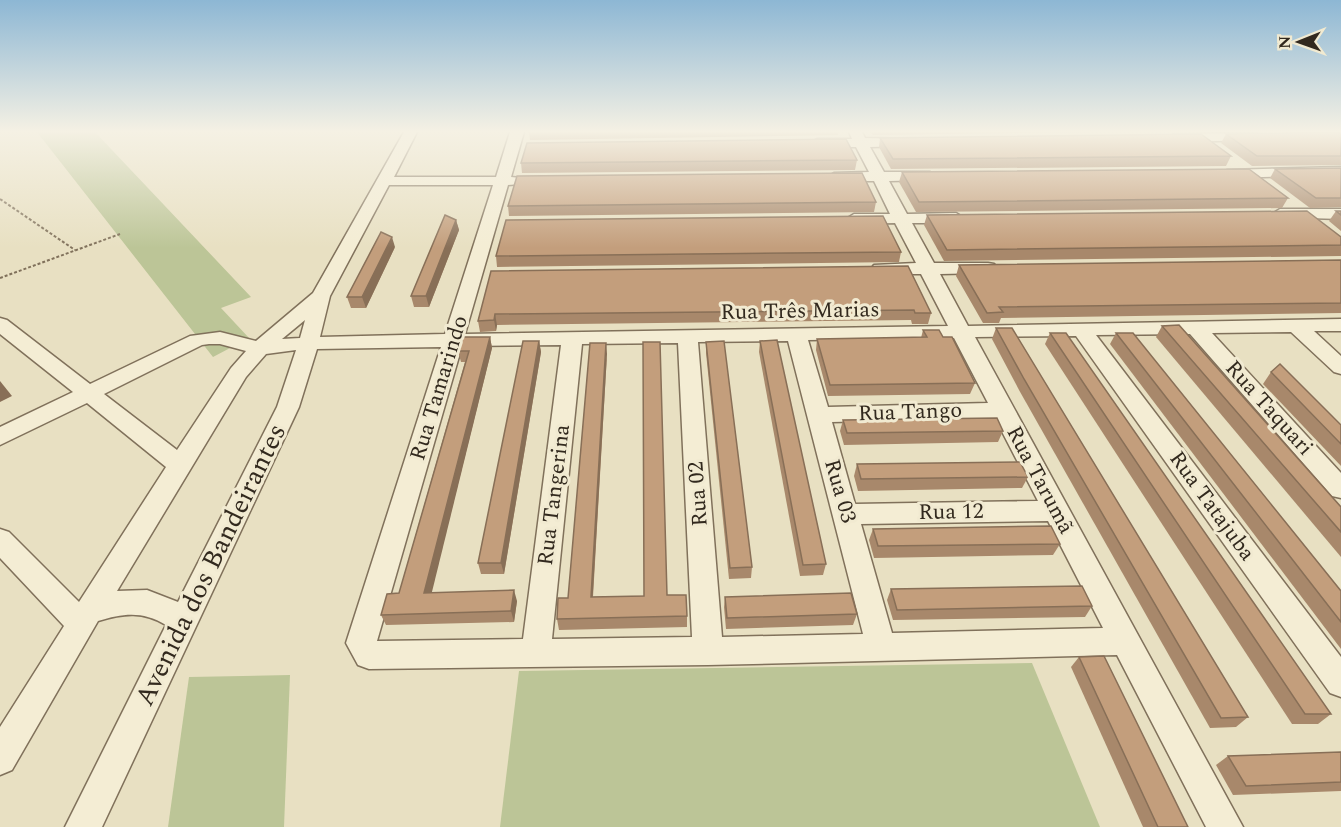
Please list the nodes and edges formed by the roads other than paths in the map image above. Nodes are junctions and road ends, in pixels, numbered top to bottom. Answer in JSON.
{"nodes":[{"id":1,"x":391,"y":171,"type":"edge"},
{"id":2,"x":506,"y":171,"type":"edge"},
{"id":3,"x":875,"y":171,"type":"edge"},
{"id":4,"x":1245,"y":171,"type":"edge"},
{"id":5,"x":1341,"y":171,"type":"edge"},
{"id":6,"x":1214,"y":174,"type":"edge"},
{"id":7,"x":1250,"y":174,"type":"junction"},
{"id":8,"x":950,"y":176,"type":"edge"},
{"id":9,"x":820,"y":177,"type":"edge"},
{"id":10,"x":878,"y":177,"type":"junction"},
{"id":11,"x":526,"y":180,"type":"edge"},
{"id":12,"x":385,"y":181,"type":"junction"},
{"id":13,"x":502,"y":181,"type":"junction"},
{"id":14,"x":1268,"y":187,"type":"edge"},
{"id":15,"x":1286,"y":201,"type":"edge"},
{"id":16,"x":1269,"y":214,"type":"edge"},
{"id":17,"x":1304,"y":214,"type":"junction"},
{"id":18,"x":1341,"y":214,"type":"edge"},
{"id":19,"x":972,"y":218,"type":"edge"},
{"id":20,"x":842,"y":219,"type":"edge"},
{"id":21,"x":901,"y":219,"type":"junction"},
{"id":22,"x":1323,"y":228,"type":"edge"},
{"id":23,"x":1010,"y":268,"type":"edge"},
{"id":24,"x":927,"y":269,"type":"junction"},
{"id":25,"x":868,"y":270,"type":"edge"},
{"id":26,"x":474,"y":274,"type":"junction"},
{"id":27,"x":497,"y":274,"type":"edge"},
{"id":28,"x":321,"y":296,"type":"junction"},
{"id":29,"x":0,"y":324,"type":"edge"},
{"id":30,"x":1296,"y":326,"type":"junction"},
{"id":31,"x":1341,"y":326,"type":"edge"},
{"id":32,"x":1196,"y":328,"type":"junction"},
{"id":33,"x":1082,"y":330,"type":"junction"},
{"id":34,"x":961,"y":332,"type":"junction"},
{"id":35,"x":797,"y":335,"type":"junction"},
{"id":36,"x":688,"y":337,"type":"junction"},
{"id":37,"x":572,"y":339,"type":"junction"},
{"id":38,"x":453,"y":341,"type":"junction"},
{"id":39,"x":307,"y":343,"type":"junction"},
{"id":40,"x":260,"y":348,"type":"junction"},
{"id":41,"x":1341,"y":367,"type":"edge"},
{"id":42,"x":87,"y":394,"type":"junction"},
{"id":43,"x":1002,"y":410,"type":"junction"},
{"id":44,"x":818,"y":415,"type":"junction"},
{"id":45,"x":0,"y":437,"type":"edge"},
{"id":46,"x":180,"y":465,"type":"junction"},
{"id":47,"x":1341,"y":489,"type":"edge"},
{"id":48,"x":1056,"y":511,"type":"junction"},
{"id":49,"x":846,"y":514,"type":"junction"},
{"id":50,"x":0,"y":540,"type":"edge"},
{"id":51,"x":84,"y":618,"type":"junction"},
{"id":52,"x":184,"y":620,"type":"junction"},
{"id":53,"x":1126,"y":641,"type":"junction"},
{"id":54,"x":881,"y":647,"type":"junction"},
{"id":55,"x":708,"y":651,"type":"junction"},
{"id":56,"x":536,"y":652,"type":"junction"},
{"id":57,"x":1341,"y":682,"type":"edge"},
{"id":58,"x":0,"y":758,"type":"edge"},
{"id":59,"x":83,"y":827,"type":"edge"},
{"id":60,"x":1225,"y":827,"type":"edge"}],
"edges":[{"from":1,"to":12,"type":"street","name":"Avenida dos Bandeirantes"},
{"from":2,"to":13,"type":"street","name":"Rua Tamarindo"},
{"from":3,"to":10,"type":"street","name":"Rua Tarumã"},
{"from":4,"to":7,"type":"street"},
{"from":5,"to":7,"type":"street"},
{"from":6,"to":7,"type":"street"},
{"from":7,"to":14,"type":"street"},
{"from":8,"to":10,"type":"street"},
{"from":9,"to":10,"type":"street"},
{"from":10,"to":21,"type":"street","name":"Rua Tarumã"},
{"from":11,"to":13,"type":"street"},
{"from":12,"to":13,"type":"street"},
{"from":12,"to":28,"type":"street","name":"Avenida dos Bandeirantes"},
{"from":13,"to":26,"type":"street","name":"Rua Tamarindo"},
{"from":15,"to":17,"type":"street"},
{"from":16,"to":17,"type":"street"},
{"from":17,"to":18,"type":"street"},
{"from":17,"to":22,"type":"street"},
{"from":19,"to":21,"type":"street"},
{"from":20,"to":21,"type":"street"},
{"from":21,"to":24,"type":"street","name":"Rua Tarumã"},
{"from":23,"to":24,"type":"street"},
{"from":24,"to":25,"type":"street"},
{"from":24,"to":34,"type":"street","name":"Rua Tarumã"},
{"from":26,"to":27,"type":"street"},
{"from":26,"to":38,"type":"street","name":"Rua Tamarindo"},
{"from":28,"to":39,"type":"street","name":"Avenida dos Bandeirantes"},
{"from":28,"to":40,"type":"street","name":"Avenida dos Bandeirantes"},
{"from":29,"to":42,"type":"street"},
{"from":30,"to":31,"type":"street","name":"Rua Três Marias"},
{"from":30,"to":32,"type":"street","name":"Rua Três Marias"},
{"from":30,"to":41,"type":"street"},
{"from":32,"to":33,"type":"street","name":"Rua Três Marias"},
{"from":32,"to":47,"type":"street","name":"Rua Taquari"},
{"from":33,"to":34,"type":"street","name":"Rua Três Marias"},
{"from":33,"to":57,"type":"street","name":"Rua Tatajuba"},
{"from":34,"to":35,"type":"street","name":"Rua Três Marias"},
{"from":34,"to":43,"type":"street","name":"Rua Tarumã"},
{"from":35,"to":36,"type":"street","name":"Rua Três Marias"},
{"from":35,"to":44,"type":"street","name":"Rua 03"},
{"from":36,"to":37,"type":"street","name":"Rua Três Marias"},
{"from":36,"to":55,"type":"street","name":"Rua 02"},
{"from":37,"to":38,"type":"street","name":"Rua Três Marias"},
{"from":37,"to":56,"type":"street","name":"Rua Tangerina"},
{"from":38,"to":39,"type":"street","name":"Rua Três Marias"},
{"from":38,"to":56,"type":"street","name":"Rua Tamarindo"},
{"from":39,"to":40,"type":"street","name":"Rua Três Marias"},
{"from":39,"to":52,"type":"street","name":"Avenida dos Bandeirantes"},
{"from":40,"to":42,"type":"street"},
{"from":40,"to":46,"type":"street","name":"Avenida dos Bandeirantes"},
{"from":42,"to":45,"type":"street"},
{"from":42,"to":46,"type":"street"},
{"from":43,"to":44,"type":"street","name":"Rua Tango"},
{"from":43,"to":48,"type":"street","name":"Rua Tarumã"},
{"from":44,"to":49,"type":"street","name":"Rua 03"},
{"from":46,"to":51,"type":"street","name":"Avenida dos Bandeirantes"},
{"from":48,"to":49,"type":"street","name":"Rua 12"},
{"from":48,"to":53,"type":"street","name":"Rua Tarumã"},
{"from":49,"to":54,"type":"street","name":"Rua 03"},
{"from":50,"to":51,"type":"street"},
{"from":51,"to":52,"type":"street"},
{"from":51,"to":58,"type":"street","name":"Avenida dos Bandeirantes"},
{"from":52,"to":59,"type":"street","name":"Avenida dos Bandeirantes"},
{"from":53,"to":54,"type":"street"},
{"from":53,"to":60,"type":"street","name":"Rua Tarumã"},
{"from":54,"to":55,"type":"street"},
{"from":55,"to":56,"type":"street"}]}
